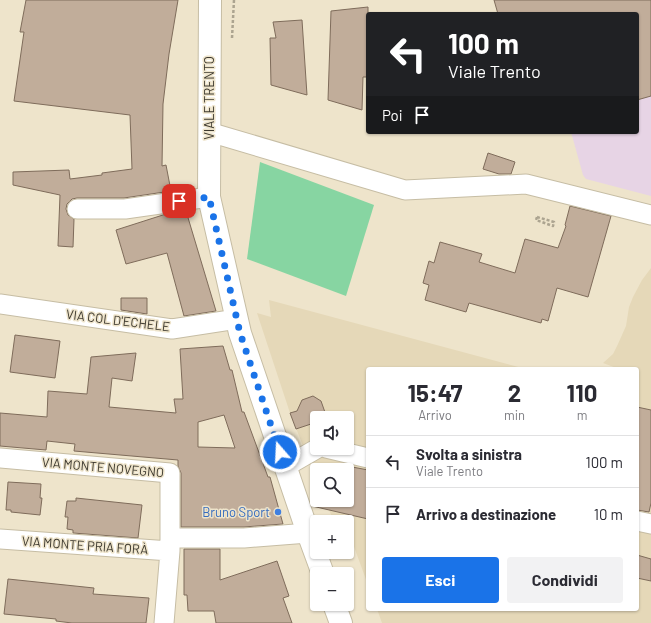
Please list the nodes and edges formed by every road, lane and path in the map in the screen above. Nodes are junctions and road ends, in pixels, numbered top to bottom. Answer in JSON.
{"nodes":[{"id":1,"x":210,"y":0,"type":"edge"},
{"id":2,"x":234,"y":0,"type":"edge"},
{"id":3,"x":232,"y":39,"type":"dead end"},
{"id":4,"x":209,"y":132,"type":"junction"},
{"id":5,"x":209,"y":197,"type":"junction"},
{"id":6,"x":77,"y":209,"type":"dead end"},
{"id":7,"x":651,"y":215,"type":"edge"},
{"id":8,"x":553,"y":226,"type":"joint"},
{"id":9,"x":0,"y":304,"type":"edge"},
{"id":10,"x":237,"y":319,"type":"junction"},
{"id":11,"x":310,"y":453,"type":"edge"},
{"id":12,"x":354,"y":455,"type":"edge"},
{"id":13,"x":0,"y":458,"type":"edge"},
{"id":14,"x":366,"y":458,"type":"edge"},
{"id":15,"x":285,"y":467,"type":"junction"},
{"id":16,"x":639,"y":521,"type":"edge"},
{"id":17,"x":651,"y":524,"type":"edge"},
{"id":18,"x":308,"y":533,"type":"junction"},
{"id":19,"x":0,"y":539,"type":"edge"},
{"id":20,"x":170,"y":545,"type":"junction"},
{"id":21,"x":320,"y":567,"type":"edge"},
{"id":22,"x":337,"y":611,"type":"edge"},
{"id":23,"x":164,"y":623,"type":"edge"},
{"id":24,"x":341,"y":623,"type":"edge"}],
"edges":[{"from":1,"to":4,"type":"main road","name":"VIALE TRENTO"},
{"from":2,"to":3,"type":"path"},
{"from":4,"to":5,"type":"main road","name":"VIALE TRENTO"},
{"from":4,"to":7,"type":"street"},
{"from":5,"to":6,"type":"street"},
{"from":5,"to":10,"type":"main road","name":"VIALE TRENTO"},
{"from":8,"to":8,"type":"path"},
{"from":9,"to":10,"type":"street","name":"VIA COL D'ECHELE"},
{"from":10,"to":15,"type":"main road","name":"VIALE TRENTO"},
{"from":11,"to":15,"type":"street"},
{"from":12,"to":14,"type":"street"},
{"from":13,"to":20,"type":"street","name":"VIA MONTE NOVEGNO"},
{"from":15,"to":18,"type":"main road","name":"VIALE TRENTO"},
{"from":16,"to":17,"type":"street"},
{"from":18,"to":20,"type":"street"},
{"from":18,"to":21,"type":"main road","name":"VIALE TRENTO"},
{"from":19,"to":20,"type":"street","name":"VIA MONTE PRIA FORÀ"},
{"from":20,"to":23,"type":"street"},
{"from":22,"to":24,"type":"main road"}]}
